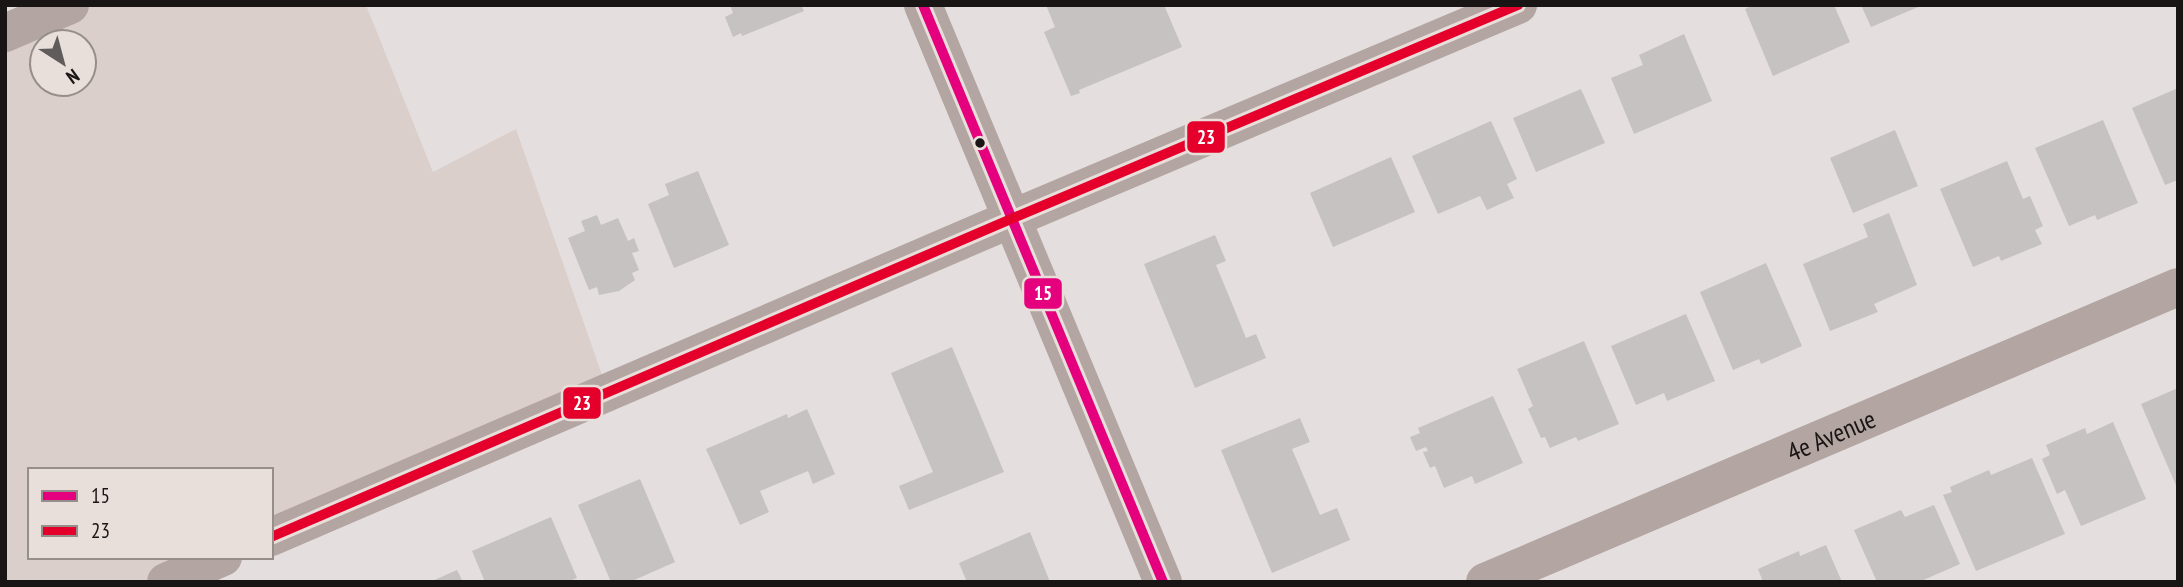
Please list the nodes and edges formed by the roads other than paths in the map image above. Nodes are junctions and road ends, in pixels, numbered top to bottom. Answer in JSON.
{"nodes":[{"id":1,"x":69,"y":5,"type":"edge"},
{"id":2,"x":923,"y":5,"type":"edge"},
{"id":3,"x":1518,"y":5,"type":"edge"},
{"id":4,"x":5,"y":33,"type":"edge"},
{"id":5,"x":1011,"y":219,"type":"junction"},
{"id":6,"x":2178,"y":287,"type":"edge"},
{"id":7,"x":273,"y":536,"type":"edge"},
{"id":8,"x":218,"y":559,"type":"edge"},
{"id":9,"x":166,"y":582,"type":"edge"},
{"id":10,"x":1163,"y":582,"type":"edge"},
{"id":11,"x":1485,"y":582,"type":"edge"}],
"edges":[{"from":1,"to":4,"type":"street"},
{"from":2,"to":5,"type":"street"},
{"from":3,"to":5,"type":"street"},
{"from":5,"to":7,"type":"street"},
{"from":5,"to":10,"type":"street"},
{"from":6,"to":11,"type":"street","name":"4e Avenue"},
{"from":8,"to":9,"type":"street"}]}
